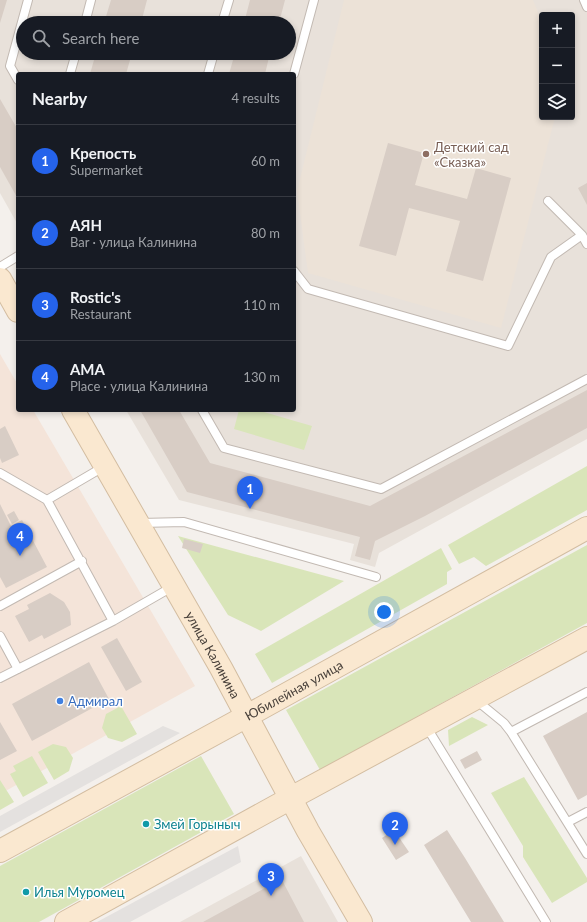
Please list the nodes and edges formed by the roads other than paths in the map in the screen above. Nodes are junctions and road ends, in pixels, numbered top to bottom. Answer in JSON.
{"nodes":[{"id":1,"x":28,"y":0,"type":"edge"},
{"id":2,"x":91,"y":0,"type":"edge"},
{"id":3,"x":229,"y":0,"type":"edge"},
{"id":4,"x":314,"y":0,"type":"edge"},
{"id":5,"x":584,"y":0,"type":"edge"},
{"id":6,"x":587,"y":7,"type":"edge"},
{"id":7,"x":24,"y":16,"type":"edge"},
{"id":8,"x":87,"y":16,"type":"edge"},
{"id":9,"x":224,"y":16,"type":"edge"},
{"id":10,"x":16,"y":44,"type":"edge"},
{"id":11,"x":74,"y":60,"type":"edge"},
{"id":12,"x":212,"y":60,"type":"edge"},
{"id":13,"x":71,"y":72,"type":"edge"},
{"id":14,"x":209,"y":72,"type":"edge"},
{"id":15,"x":295,"y":72,"type":"edge"},
{"id":16,"x":16,"y":76,"type":"edge"},
{"id":17,"x":548,"y":201,"type":"dead end"},
{"id":18,"x":582,"y":235,"type":"junction"},
{"id":19,"x":587,"y":244,"type":"edge"},
{"id":20,"x":16,"y":257,"type":"edge"},
{"id":21,"x":0,"y":267,"type":"edge"},
{"id":22,"x":296,"y":274,"type":"edge"},
{"id":23,"x":587,"y":379,"type":"edge"},
{"id":24,"x":74,"y":412,"type":"edge"},
{"id":25,"x":203,"y":412,"type":"edge"},
{"id":26,"x":105,"y":466,"type":"junction"},
{"id":27,"x":0,"y":473,"type":"edge"},
{"id":28,"x":47,"y":500,"type":"junction"},
{"id":29,"x":138,"y":523,"type":"junction"},
{"id":30,"x":587,"y":528,"type":"edge"},
{"id":31,"x":82,"y":561,"type":"junction"},
{"id":32,"x":376,"y":577,"type":"dead end"},
{"id":33,"x":174,"y":586,"type":"junction"},
{"id":34,"x":0,"y":606,"type":"edge"},
{"id":35,"x":113,"y":620,"type":"junction"},
{"id":36,"x":0,"y":636,"type":"edge"},
{"id":37,"x":587,"y":638,"type":"edge"},
{"id":38,"x":18,"y":669,"type":"junction"},
{"id":39,"x":0,"y":678,"type":"edge"},
{"id":40,"x":587,"y":692,"type":"edge"},
{"id":41,"x":474,"y":699,"type":"junction"},
{"id":42,"x":247,"y":716,"type":"junction"},
{"id":43,"x":425,"y":725,"type":"junction"},
{"id":44,"x":511,"y":732,"type":"junction"},
{"id":45,"x":291,"y":798,"type":"junction"},
{"id":46,"x":587,"y":812,"type":"edge"},
{"id":47,"x":568,"y":822,"type":"junction"},
{"id":48,"x":0,"y":851,"type":"edge"},
{"id":49,"x":587,"y":854,"type":"edge"},
{"id":50,"x":66,"y":922,"type":"edge"},
{"id":51,"x":361,"y":922,"type":"edge"},
{"id":52,"x":546,"y":922,"type":"edge"}],
"edges":[{"from":1,"to":7,"type":"lane"},
{"from":2,"to":8,"type":"lane"},
{"from":3,"to":9,"type":"lane"},
{"from":4,"to":15,"type":"lane"},
{"from":5,"to":6,"type":"lane"},
{"from":10,"to":16,"type":"lane"},
{"from":11,"to":13,"type":"lane"},
{"from":12,"to":14,"type":"lane"},
{"from":17,"to":18,"type":"lane"},
{"from":18,"to":19,"type":"lane"},
{"from":18,"to":22,"type":"lane"},
{"from":20,"to":21,"type":"lane"},
{"from":23,"to":25,"type":"lane"},
{"from":24,"to":26,"type":"main road","name":"улица Калинина"},
{"from":26,"to":28,"type":"lane"},
{"from":26,"to":29,"type":"main road","name":"улица Калинина"},
{"from":27,"to":28,"type":"lane"},
{"from":28,"to":31,"type":"lane"},
{"from":29,"to":32,"type":"lane"},
{"from":29,"to":33,"type":"main road","name":"улица Калинина"},
{"from":30,"to":42,"type":"main road","name":"Юбилейная улица"},
{"from":31,"to":34,"type":"lane"},
{"from":31,"to":35,"type":"lane"},
{"from":33,"to":35,"type":"lane"},
{"from":33,"to":42,"type":"main road","name":"улица Калинина"},
{"from":35,"to":38,"type":"lane"},
{"from":36,"to":38,"type":"lane"},
{"from":37,"to":41,"type":"main road"},
{"from":38,"to":39,"type":"lane"},
{"from":40,"to":44,"type":"lane"},
{"from":41,"to":43,"type":"main road"},
{"from":41,"to":44,"type":"lane"},
{"from":42,"to":45,"type":"main road","name":"улица Калинина"},
{"from":42,"to":48,"type":"main road","name":"Юбилейная улица"},
{"from":43,"to":45,"type":"main road"},
{"from":43,"to":52,"type":"lane"},
{"from":44,"to":47,"type":"lane"},
{"from":45,"to":50,"type":"main road"},
{"from":45,"to":51,"type":"main road","name":"улица Калинина"},
{"from":46,"to":47,"type":"lane"},
{"from":47,"to":49,"type":"lane"}]}
